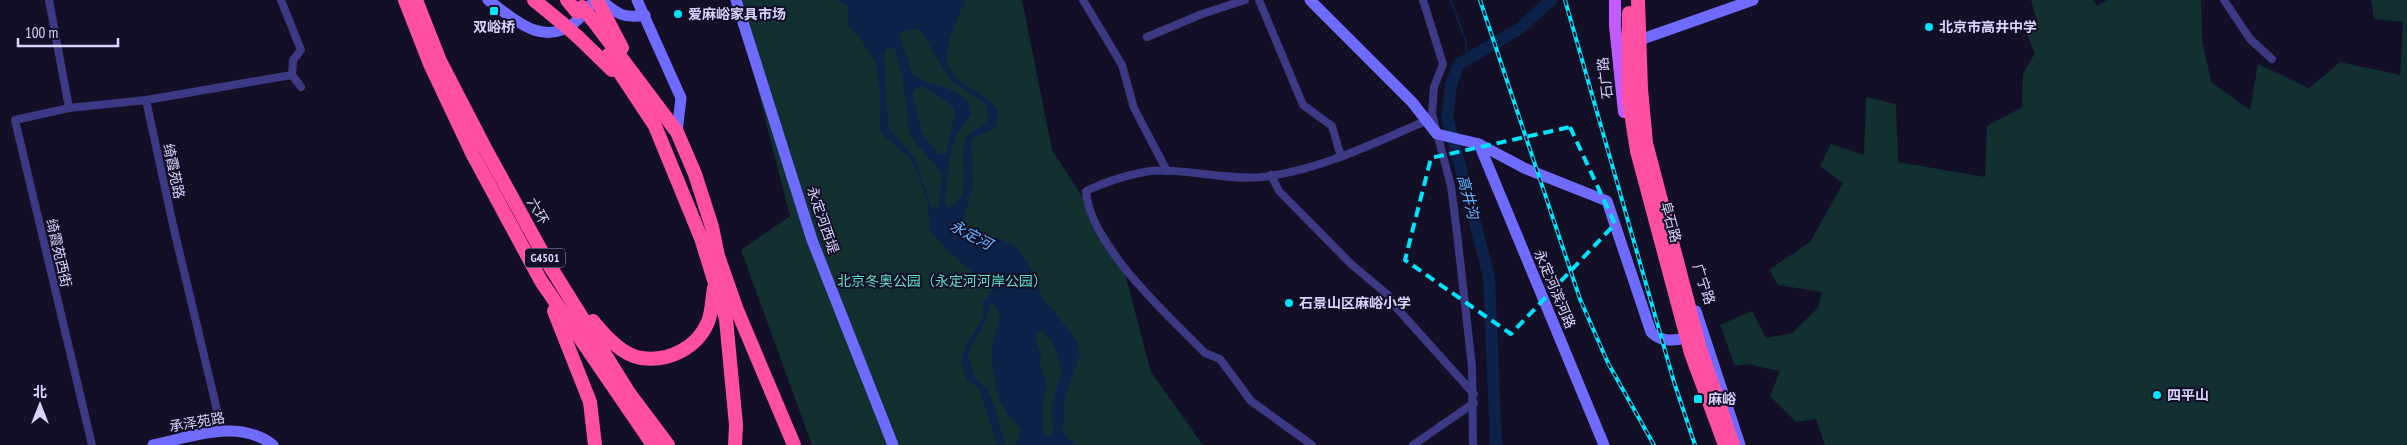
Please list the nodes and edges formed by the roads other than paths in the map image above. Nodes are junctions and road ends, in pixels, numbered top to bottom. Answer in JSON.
{"nodes":[{"id":1,"x":48,"y":0,"type":"edge"},
{"id":2,"x":281,"y":0,"type":"edge"},
{"id":3,"x":404,"y":0,"type":"edge"},
{"id":4,"x":416,"y":0,"type":"edge"},
{"id":5,"x":488,"y":0,"type":"edge"},
{"id":6,"x":534,"y":0,"type":"edge"},
{"id":7,"x":567,"y":0,"type":"edge"},
{"id":8,"x":596,"y":0,"type":"edge"},
{"id":9,"x":601,"y":0,"type":"edge"},
{"id":10,"x":637,"y":0,"type":"edge"},
{"id":11,"x":736,"y":0,"type":"edge"},
{"id":12,"x":1083,"y":0,"type":"edge"},
{"id":13,"x":1245,"y":0,"type":"edge"},
{"id":14,"x":1259,"y":0,"type":"edge"},
{"id":15,"x":1310,"y":0,"type":"edge"},
{"id":16,"x":1423,"y":0,"type":"edge"},
{"id":17,"x":1615,"y":0,"type":"edge"},
{"id":18,"x":1619,"y":0,"type":"edge"},
{"id":19,"x":1629,"y":0,"type":"edge"},
{"id":20,"x":1639,"y":0,"type":"edge"},
{"id":21,"x":1753,"y":0,"type":"edge"},
{"id":22,"x":2224,"y":0,"type":"edge"},
{"id":23,"x":578,"y":6,"type":"edge"},
{"id":24,"x":645,"y":15,"type":"junction"},
{"id":25,"x":597,"y":23,"type":"junction"},
{"id":26,"x":1147,"y":37,"type":"dead end"},
{"id":27,"x":1640,"y":41,"type":"junction"},
{"id":28,"x":1620,"y":46,"type":"junction"},
{"id":29,"x":2272,"y":59,"type":"dead end"},
{"id":30,"x":435,"y":63,"type":"junction"},
{"id":31,"x":292,"y":75,"type":"junction"},
{"id":32,"x":636,"y":86,"type":"junction"},
{"id":33,"x":301,"y":87,"type":"dead end"},
{"id":34,"x":146,"y":100,"type":"junction"},
{"id":35,"x":69,"y":108,"type":"junction"},
{"id":36,"x":1428,"y":120,"type":"junction"},
{"id":37,"x":677,"y":132,"type":"junction"},
{"id":38,"x":1437,"y":134,"type":"junction"},
{"id":39,"x":1479,"y":144,"type":"junction"},
{"id":40,"x":1636,"y":151,"type":"junction"},
{"id":41,"x":1341,"y":157,"type":"junction"},
{"id":42,"x":1167,"y":172,"type":"junction"},
{"id":43,"x":1270,"y":175,"type":"junction"},
{"id":44,"x":718,"y":256,"type":"junction"},
{"id":45,"x":548,"y":263,"type":"junction"},
{"id":46,"x":540,"y":281,"type":"junction"},
{"id":47,"x":714,"y":282,"type":"junction"},
{"id":48,"x":1686,"y":338,"type":"junction"},
{"id":49,"x":1474,"y":394,"type":"junction"},
{"id":50,"x":1474,"y":404,"type":"junction"},
{"id":51,"x":222,"y":431,"type":"junction"},
{"id":52,"x":92,"y":445,"type":"edge"},
{"id":53,"x":153,"y":445,"type":"edge"},
{"id":54,"x":273,"y":445,"type":"edge"},
{"id":55,"x":595,"y":445,"type":"edge"},
{"id":56,"x":652,"y":445,"type":"edge"},
{"id":57,"x":668,"y":445,"type":"edge"},
{"id":58,"x":736,"y":445,"type":"edge"},
{"id":59,"x":743,"y":445,"type":"edge"},
{"id":60,"x":794,"y":445,"type":"edge"},
{"id":61,"x":893,"y":445,"type":"edge"},
{"id":62,"x":1312,"y":445,"type":"edge"},
{"id":63,"x":1413,"y":445,"type":"edge"},
{"id":64,"x":1473,"y":445,"type":"edge"},
{"id":65,"x":1604,"y":445,"type":"edge"},
{"id":66,"x":1720,"y":445,"type":"edge"},
{"id":67,"x":1725,"y":445,"type":"edge"},
{"id":68,"x":1733,"y":445,"type":"edge"},
{"id":69,"x":1740,"y":445,"type":"edge"}],
"edges":[{"from":1,"to":35,"type":"street"},
{"from":2,"to":31,"type":"street"},
{"from":3,"to":30,"type":"highway","number":"G4501"},
{"from":4,"to":30,"type":"highway","number":"G4501"},
{"from":5,"to":8,"type":"street"},
{"from":6,"to":32,"type":"highway","bridge":true},
{"from":7,"to":23,"type":"highway"},
{"from":8,"to":25,"type":"highway"},
{"from":9,"to":24,"type":"street"},
{"from":10,"to":24,"type":"street"},
{"from":11,"to":61,"type":"street","name":"永定河西堤"},
{"from":12,"to":42,"type":"street"},
{"from":13,"to":26,"type":"street"},
{"from":14,"to":41,"type":"street"},
{"from":15,"to":36,"type":"street"},
{"from":16,"to":38,"type":"street"},
{"from":17,"to":40,"type":"main road","name":"石广路","bridge":true},
{"from":18,"to":28,"type":"street"},
{"from":19,"to":40,"type":"highway","name":"阜石路","bridge":true},
{"from":20,"to":27,"type":"street","name":"广宁路"},
{"from":20,"to":68,"type":"highway","name":"阜石路","bridge":true},
{"from":21,"to":27,"type":"street"},
{"from":22,"to":29,"type":"street"},
{"from":23,"to":25,"type":"highway"},
{"from":24,"to":37,"type":"street"},
{"from":25,"to":32,"type":"highway"},
{"from":25,"to":32,"type":"highway"},
{"from":27,"to":28,"type":"street"},
{"from":27,"to":69,"type":"street","name":"广宁路"},
{"from":28,"to":48,"type":"street"},
{"from":30,"to":45,"type":"highway","name":"六环","number":"G4501"},
{"from":30,"to":46,"type":"highway","number":"G4501"},
{"from":31,"to":33,"type":"street"},
{"from":31,"to":34,"type":"street"},
{"from":32,"to":37,"type":"highway"},
{"from":32,"to":47,"type":"highway"},
{"from":34,"to":35,"type":"street"},
{"from":34,"to":51,"type":"street","name":"绮霞苑路"},
{"from":35,"to":52,"type":"street","name":"绮霞苑西街"},
{"from":36,"to":38,"type":"street"},
{"from":36,"to":41,"type":"street"},
{"from":37,"to":44,"type":"highway"},
{"from":38,"to":39,"type":"street"},
{"from":38,"to":49,"type":"street"},
{"from":39,"to":48,"type":"street"},
{"from":39,"to":65,"type":"street","name":"永定河滨河路"},
{"from":40,"to":67,"type":"highway","name":"阜石路"},
{"from":41,"to":43,"type":"street"},
{"from":42,"to":43,"type":"street"},
{"from":42,"to":62,"type":"street"},
{"from":43,"to":49,"type":"street"},
{"from":44,"to":59,"type":"highway"},
{"from":44,"to":60,"type":"highway"},
{"from":45,"to":47,"type":"highway"},
{"from":45,"to":57,"type":"highway","name":"六环","number":"G4501"},
{"from":46,"to":55,"type":"highway"},
{"from":46,"to":56,"type":"highway","number":"G4501"},
{"from":47,"to":58,"type":"highway"},
{"from":48,"to":66,"type":"street"},
{"from":49,"to":50,"type":"street"},
{"from":50,"to":63,"type":"street"},
{"from":50,"to":64,"type":"street"},
{"from":51,"to":53,"type":"street","name":"承泽苑路"},
{"from":51,"to":54,"type":"street","name":"承泽苑路"}]}
